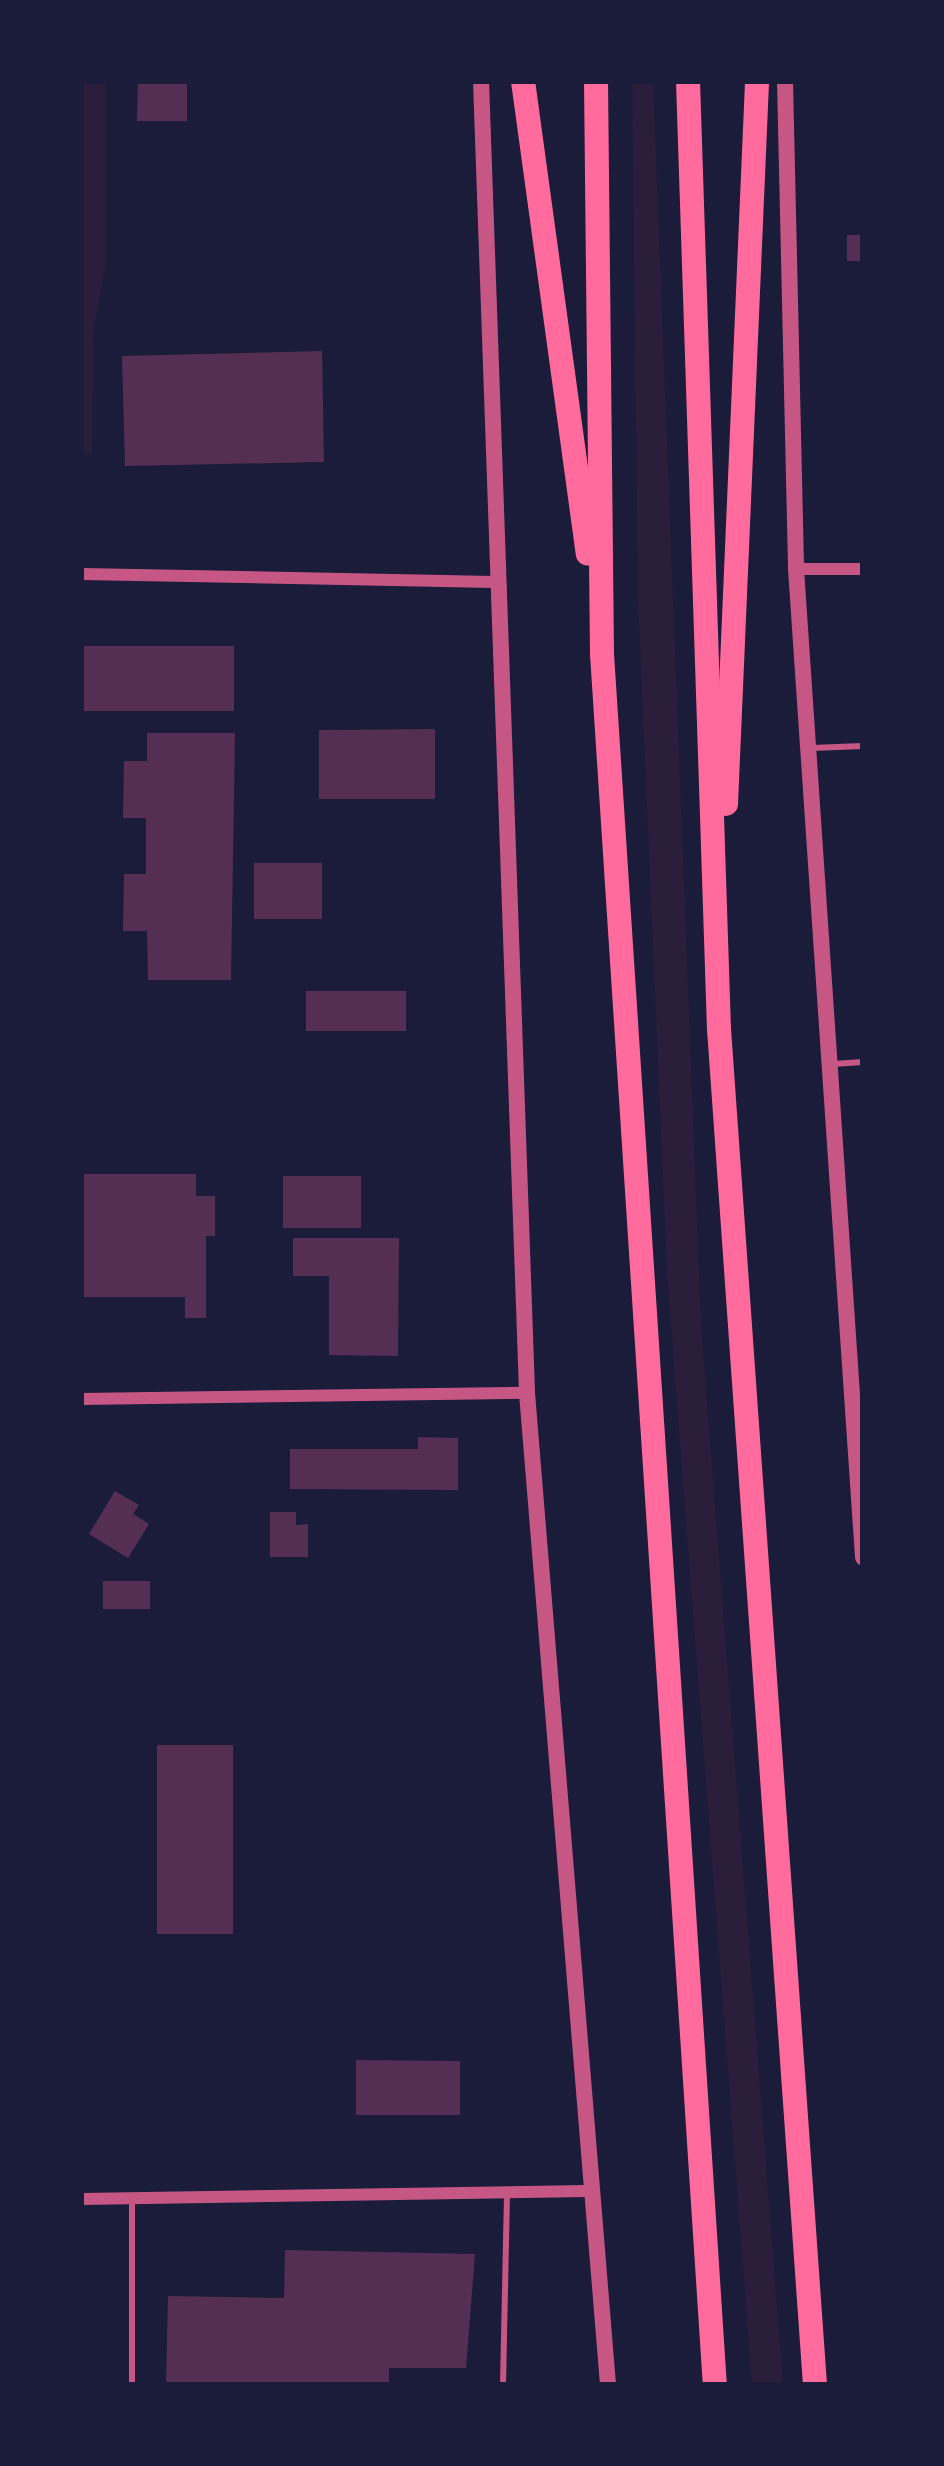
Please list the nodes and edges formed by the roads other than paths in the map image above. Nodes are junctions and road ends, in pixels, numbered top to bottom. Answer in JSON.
{"nodes":[{"id":1,"x":481,"y":81,"type":"edge"},
{"id":2,"x":524,"y":81,"type":"edge"},
{"id":3,"x":596,"y":81,"type":"edge"},
{"id":4,"x":688,"y":81,"type":"edge"},
{"id":5,"x":757,"y":81,"type":"edge"},
{"id":6,"x":785,"y":81,"type":"edge"},
{"id":7,"x":796,"y":569,"type":"junction"},
{"id":8,"x":863,"y":569,"type":"edge"},
{"id":9,"x":81,"y":574,"type":"edge"},
{"id":10,"x":494,"y":582,"type":"junction"},
{"id":11,"x":602,"y":654,"type":"junction"},
{"id":12,"x":863,"y":746,"type":"edge"},
{"id":13,"x":808,"y":748,"type":"junction"},
{"id":14,"x":719,"y":1029,"type":"junction"},
{"id":15,"x":863,"y":1062,"type":"edge"},
{"id":16,"x":830,"y":1064,"type":"junction"},
{"id":17,"x":527,"y":1394,"type":"junction"},
{"id":18,"x":81,"y":1399,"type":"edge"},
{"id":19,"x":859,"y":1429,"type":"edge"},
{"id":20,"x":861,"y":1494,"type":"edge"},
{"id":21,"x":863,"y":1558,"type":"edge"},
{"id":22,"x":587,"y":2191,"type":"junction"},
{"id":23,"x":507,"y":2195,"type":"junction"},
{"id":24,"x":132,"y":2198,"type":"junction"},
{"id":25,"x":81,"y":2199,"type":"edge"},
{"id":26,"x":132,"y":2385,"type":"edge"},
{"id":27,"x":502,"y":2385,"type":"edge"},
{"id":28,"x":608,"y":2385,"type":"edge"},
{"id":29,"x":716,"y":2385,"type":"edge"},
{"id":30,"x":815,"y":2385,"type":"edge"}],
"edges":[{"from":1,"to":10,"type":"street"},
{"from":2,"to":11,"type":"highway"},
{"from":3,"to":11,"type":"highway"},
{"from":4,"to":14,"type":"highway"},
{"from":5,"to":14,"type":"highway"},
{"from":6,"to":7,"type":"street"},
{"from":7,"to":8,"type":"street"},
{"from":7,"to":13,"type":"street"},
{"from":9,"to":10,"type":"street"},
{"from":10,"to":17,"type":"street"},
{"from":11,"to":29,"type":"highway"},
{"from":12,"to":13,"type":"lane"},
{"from":13,"to":16,"type":"street"},
{"from":14,"to":30,"type":"highway"},
{"from":15,"to":16,"type":"lane"},
{"from":16,"to":19,"type":"street"},
{"from":17,"to":18,"type":"street"},
{"from":17,"to":22,"type":"street"},
{"from":19,"to":20,"type":"street"},
{"from":20,"to":21,"type":"street"},
{"from":22,"to":23,"type":"street"},
{"from":22,"to":28,"type":"street"},
{"from":23,"to":24,"type":"street"},
{"from":23,"to":27,"type":"lane"},
{"from":24,"to":25,"type":"street"},
{"from":24,"to":26,"type":"lane"}]}
